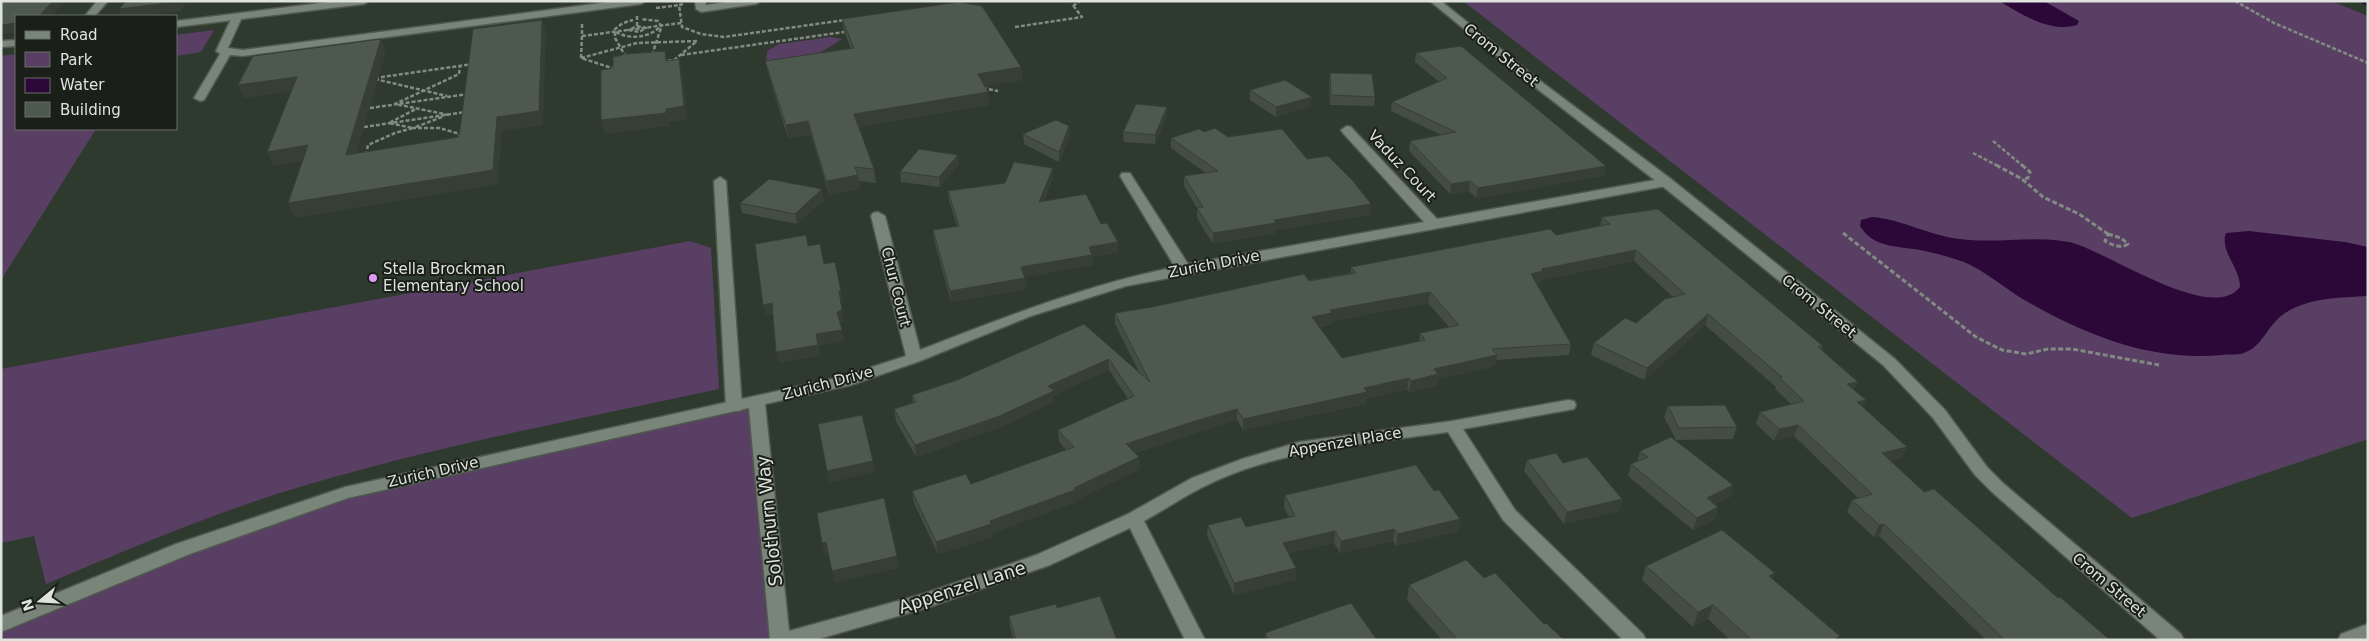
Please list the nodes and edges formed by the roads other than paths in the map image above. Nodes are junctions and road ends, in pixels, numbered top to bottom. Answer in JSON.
{"nodes":[{"id":1,"x":103,"y":1,"type":"edge"},
{"id":2,"x":364,"y":1,"type":"edge"},
{"id":3,"x":641,"y":1,"type":"edge"},
{"id":4,"x":756,"y":1,"type":"edge"},
{"id":5,"x":1435,"y":1,"type":"edge"},
{"id":6,"x":695,"y":2,"type":"edge"},
{"id":7,"x":91,"y":15,"type":"edge"},
{"id":8,"x":237,"y":17,"type":"junction"},
{"id":9,"x":178,"y":24,"type":"edge"},
{"id":10,"x":15,"y":42,"type":"edge"},
{"id":11,"x":1,"y":44,"type":"edge"},
{"id":12,"x":227,"y":52,"type":"junction"},
{"id":13,"x":200,"y":98,"type":"dead end"},
{"id":14,"x":1347,"y":130,"type":"dead end"},
{"id":15,"x":1126,"y":176,"type":"dead end"},
{"id":16,"x":720,"y":181,"type":"dead end"},
{"id":17,"x":1666,"y":182,"type":"junction"},
{"id":18,"x":878,"y":216,"type":"dead end"},
{"id":19,"x":1434,"y":224,"type":"junction"},
{"id":20,"x":1184,"y":269,"type":"junction"},
{"id":21,"x":914,"y":358,"type":"junction"},
{"id":22,"x":757,"y":402,"type":"junction"},
{"id":23,"x":1568,"y":405,"type":"dead end"},
{"id":24,"x":734,"y":407,"type":"junction"},
{"id":25,"x":1452,"y":426,"type":"junction"},
{"id":26,"x":1134,"y":519,"type":"junction"},
{"id":27,"x":1,"y":624,"type":"edge"},
{"id":28,"x":2368,"y":632,"type":"edge"},
{"id":29,"x":780,"y":640,"type":"edge"},
{"id":30,"x":786,"y":640,"type":"edge"},
{"id":31,"x":1195,"y":640,"type":"edge"},
{"id":32,"x":1636,"y":640,"type":"edge"},
{"id":33,"x":2174,"y":640,"type":"edge"},
{"id":34,"x":2348,"y":640,"type":"edge"}],
"edges":[{"from":1,"to":7,"type":"street"},
{"from":2,"to":8,"type":"street"},
{"from":3,"to":12,"type":"street"},
{"from":4,"to":6,"type":"street"},
{"from":5,"to":17,"type":"street","name":"Crom Street"},
{"from":8,"to":9,"type":"street"},
{"from":8,"to":12,"type":"street"},
{"from":10,"to":11,"type":"street"},
{"from":12,"to":13,"type":"street"},
{"from":14,"to":19,"type":"street","name":"Vaduz Court"},
{"from":15,"to":20,"type":"street"},
{"from":16,"to":24,"type":"street"},
{"from":17,"to":19,"type":"street","name":"Zurich Drive"},
{"from":17,"to":33,"type":"street","name":"Crom Street"},
{"from":18,"to":21,"type":"street","name":"Chur Court"},
{"from":19,"to":20,"type":"street","name":"Zurich Drive"},
{"from":20,"to":21,"type":"street","name":"Zurich Drive"},
{"from":21,"to":22,"type":"street","name":"Zurich Drive"},
{"from":22,"to":24,"type":"street","name":"Zurich Drive"},
{"from":22,"to":29,"type":"street","name":"Solothurn Way"},
{"from":23,"to":25,"type":"street","name":"Appenzel Place"},
{"from":24,"to":27,"type":"street","name":"Zurich Drive"},
{"from":25,"to":26,"type":"street","name":"Appenzel Place"},
{"from":25,"to":32,"type":"street"},
{"from":26,"to":30,"type":"street","name":"Appenzel Lane"},
{"from":26,"to":31,"type":"street"},
{"from":28,"to":34,"type":"street"}]}
